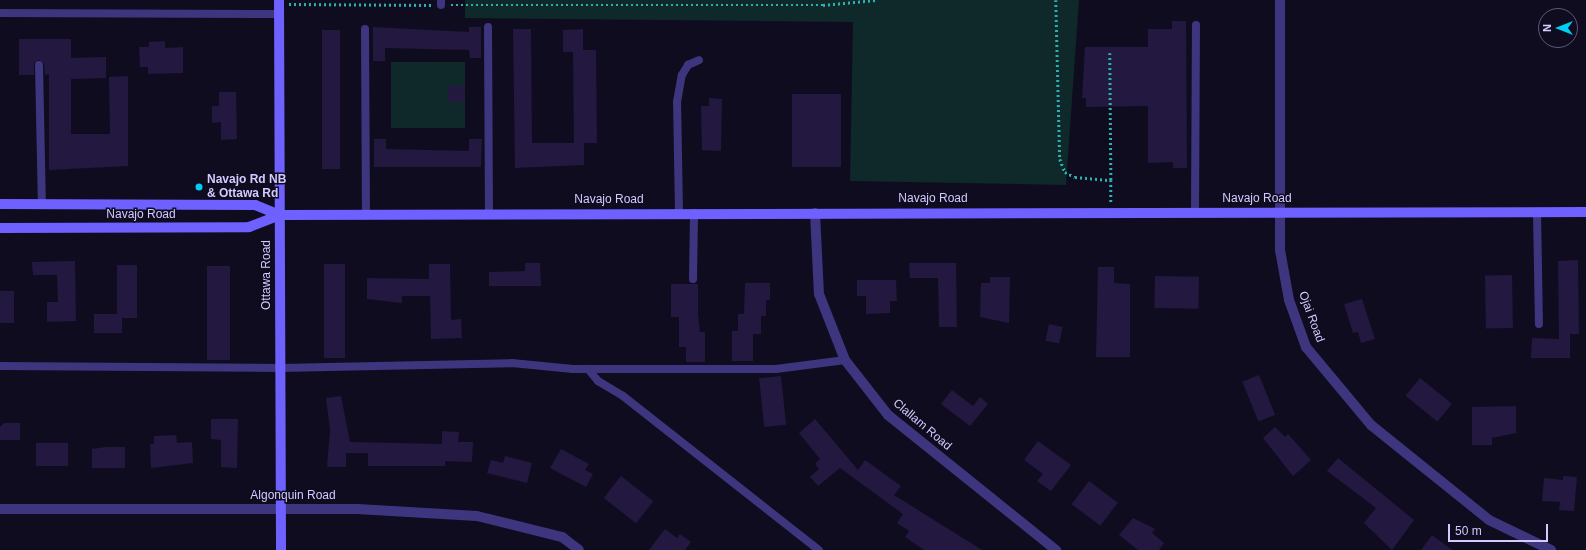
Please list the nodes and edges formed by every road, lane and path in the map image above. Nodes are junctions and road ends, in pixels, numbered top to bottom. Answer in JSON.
{"nodes":[{"id":1,"x":876,"y":0,"type":"edge"},
{"id":2,"x":1056,"y":0,"type":"edge"},
{"id":3,"x":1280,"y":0,"type":"edge"},
{"id":4,"x":441,"y":2,"type":"edge"},
{"id":5,"x":279,"y":6,"type":"edge"},
{"id":6,"x":0,"y":14,"type":"edge"},
{"id":7,"x":1196,"y":25,"type":"dead end"},
{"id":8,"x":488,"y":27,"type":"dead end"},
{"id":9,"x":365,"y":29,"type":"dead end"},
{"id":10,"x":1110,"y":53,"type":"dead end"},
{"id":11,"x":699,"y":60,"type":"dead end"},
{"id":12,"x":39,"y":65,"type":"dead end"},
{"id":13,"x":1111,"y":180,"type":"junction"},
{"id":14,"x":0,"y":204,"type":"edge"},
{"id":15,"x":42,"y":204,"type":"junction"},
{"id":16,"x":815,"y":212,"type":"junction"},
{"id":17,"x":1111,"y":212,"type":"junction"},
{"id":18,"x":1195,"y":212,"type":"junction"},
{"id":19,"x":1280,"y":212,"type":"junction"},
{"id":20,"x":1537,"y":212,"type":"junction"},
{"id":21,"x":1586,"y":212,"type":"edge"},
{"id":22,"x":679,"y":213,"type":"junction"},
{"id":23,"x":694,"y":213,"type":"junction"},
{"id":24,"x":366,"y":214,"type":"junction"},
{"id":25,"x":489,"y":214,"type":"junction"},
{"id":26,"x":280,"y":215,"type":"junction"},
{"id":27,"x":0,"y":228,"type":"edge"},
{"id":28,"x":693,"y":279,"type":"dead end"},
{"id":29,"x":1539,"y":324,"type":"dead end"},
{"id":30,"x":845,"y":360,"type":"junction"},
{"id":31,"x":0,"y":366,"type":"edge"},
{"id":32,"x":280,"y":368,"type":"junction"},
{"id":33,"x":588,"y":369,"type":"junction"},
{"id":34,"x":0,"y":509,"type":"edge"},
{"id":35,"x":281,"y":509,"type":"junction"},
{"id":36,"x":281,"y":550,"type":"edge"},
{"id":37,"x":579,"y":550,"type":"edge"},
{"id":38,"x":819,"y":550,"type":"edge"},
{"id":39,"x":1056,"y":550,"type":"edge"},
{"id":40,"x":1551,"y":550,"type":"edge"}],
"edges":[{"from":1,"to":4,"type":"path"},
{"from":2,"to":13,"type":"path"},
{"from":3,"to":19,"type":"street","name":"Ojai Road"},
{"from":4,"to":5,"type":"path"},
{"from":5,"to":6,"type":"lane"},
{"from":5,"to":26,"type":"main road","name":"Ottawa Road"},
{"from":7,"to":18,"type":"lane"},
{"from":8,"to":25,"type":"lane"},
{"from":9,"to":24,"type":"lane"},
{"from":10,"to":13,"type":"path"},
{"from":11,"to":22,"type":"lane"},
{"from":12,"to":15,"type":"lane"},
{"from":13,"to":17,"type":"path"},
{"from":14,"to":15,"type":"main road","name":"Navajo Road"},
{"from":15,"to":26,"type":"main road","name":"Navajo Road"},
{"from":16,"to":17,"type":"main road","name":"Navajo Road"},
{"from":16,"to":23,"type":"main road","name":"Navajo Road"},
{"from":16,"to":30,"type":"street","name":"Clallam Road"},
{"from":17,"to":18,"type":"main road","name":"Navajo Road"},
{"from":18,"to":19,"type":"main road","name":"Navajo Road"},
{"from":19,"to":20,"type":"main road","name":"Navajo Road"},
{"from":19,"to":40,"type":"street","name":"Ojai Road"},
{"from":20,"to":21,"type":"main road","name":"Navajo Road"},
{"from":20,"to":29,"type":"lane"},
{"from":22,"to":23,"type":"main road","name":"Navajo Road"},
{"from":22,"to":25,"type":"main road","name":"Navajo Road"},
{"from":23,"to":28,"type":"lane"},
{"from":24,"to":25,"type":"main road","name":"Navajo Road"},
{"from":24,"to":26,"type":"main road","name":"Navajo Road"},
{"from":26,"to":27,"type":"main road","name":"Navajo Road"},
{"from":26,"to":32,"type":"main road","name":"Ottawa Road"},
{"from":30,"to":33,"type":"lane"},
{"from":30,"to":39,"type":"street","name":"Clallam Road"},
{"from":31,"to":32,"type":"lane"},
{"from":32,"to":33,"type":"lane"},
{"from":32,"to":35,"type":"main road","name":"Ottawa Road"},
{"from":33,"to":38,"type":"lane"},
{"from":34,"to":35,"type":"street","name":"Algonquin Road"},
{"from":35,"to":36,"type":"main road","name":"Ottawa Road"},
{"from":35,"to":37,"type":"street","name":"Algonquin Road"}]}
